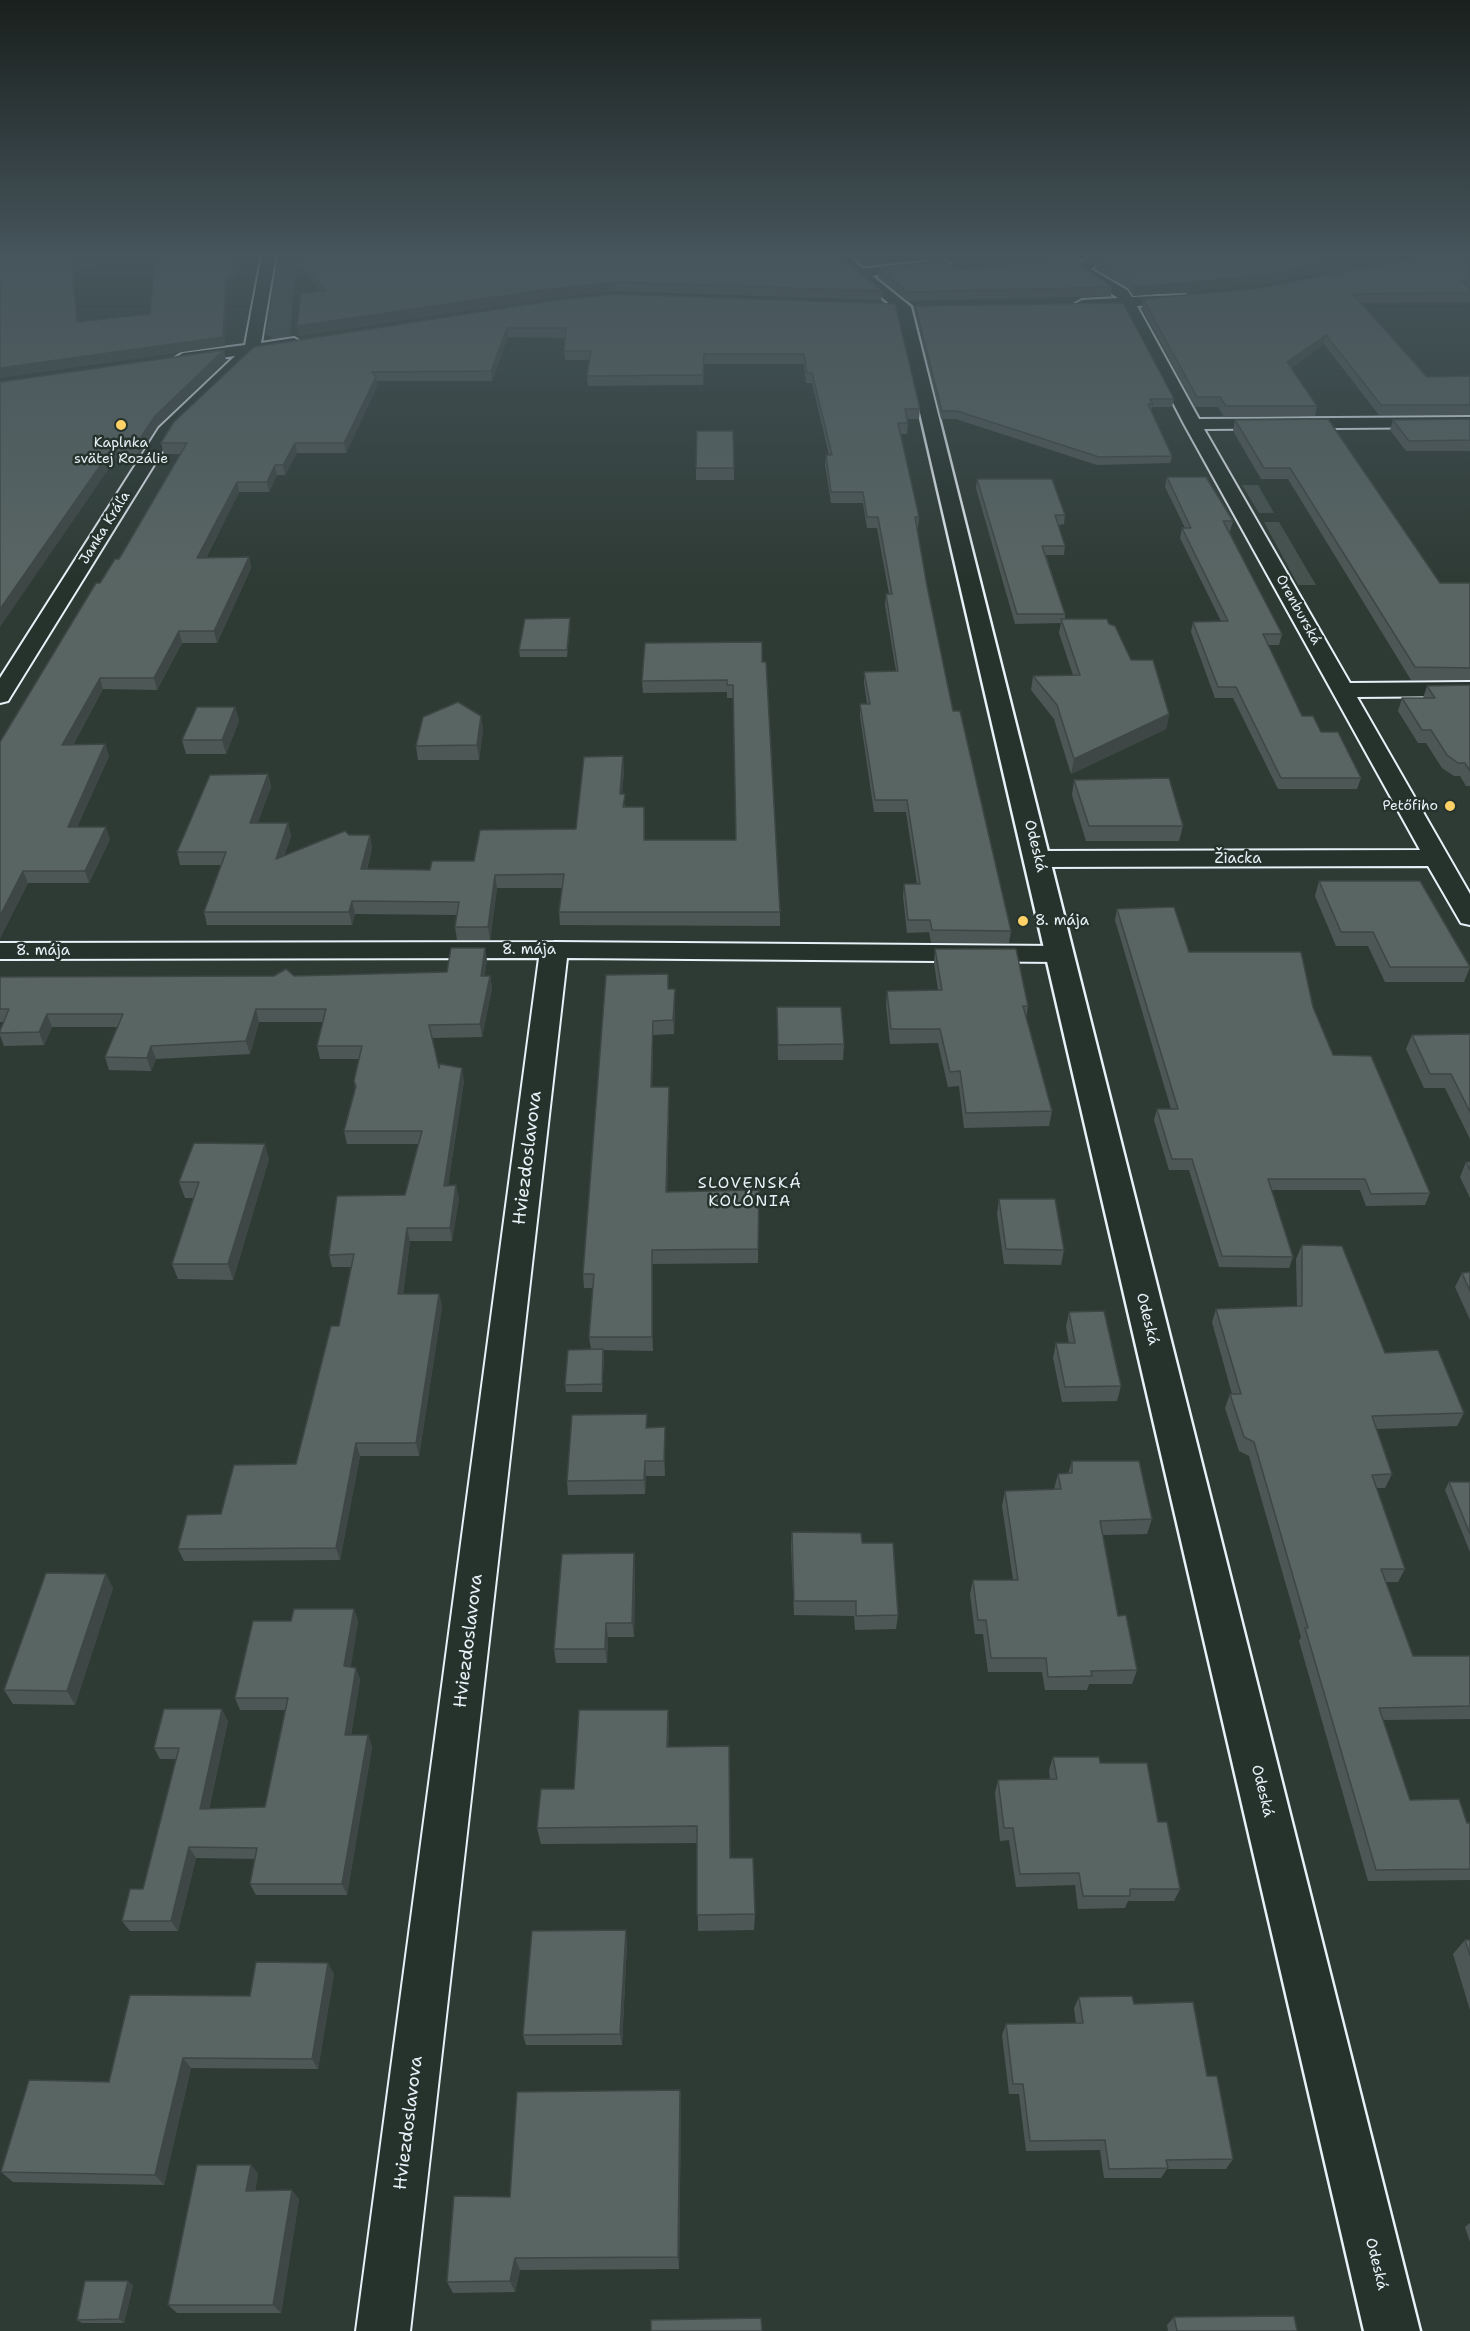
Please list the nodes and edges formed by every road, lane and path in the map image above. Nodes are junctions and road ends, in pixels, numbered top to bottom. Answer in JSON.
{"nodes":[{"id":1,"x":236,"y":363,"type":"edge"},
{"id":2,"x":913,"y":363,"type":"edge"},
{"id":3,"x":1162,"y":363,"type":"edge"},
{"id":4,"x":1470,"y":422,"type":"edge"},
{"id":5,"x":1193,"y":424,"type":"junction"},
{"id":6,"x":1470,"y":689,"type":"edge"},
{"id":7,"x":1343,"y":690,"type":"junction"},
{"id":8,"x":0,"y":696,"type":"edge"},
{"id":9,"x":1437,"y":858,"type":"junction"},
{"id":10,"x":1038,"y":859,"type":"junction"},
{"id":11,"x":1470,"y":917,"type":"edge"},
{"id":12,"x":554,"y":950,"type":"junction"},
{"id":13,"x":0,"y":951,"type":"edge"},
{"id":14,"x":1059,"y":954,"type":"junction"},
{"id":15,"x":383,"y":2331,"type":"edge"},
{"id":16,"x":1392,"y":2331,"type":"edge"}],
"edges":[{"from":1,"to":8,"type":"street","name":"Janka Kráľa"},
{"from":2,"to":10,"type":"street","name":"Odeská"},
{"from":3,"to":5,"type":"street","name":"Orenburská"},
{"from":4,"to":5,"type":"street"},
{"from":5,"to":7,"type":"street","name":"Orenburská"},
{"from":6,"to":7,"type":"street"},
{"from":7,"to":9,"type":"street","name":"Orenburská"},
{"from":9,"to":10,"type":"street","name":"Žiacka"},
{"from":9,"to":11,"type":"street","name":"Orenburská"},
{"from":10,"to":14,"type":"street","name":"Odeská"},
{"from":12,"to":13,"type":"street","name":"8. mája"},
{"from":12,"to":14,"type":"street","name":"8. mája"},
{"from":12,"to":15,"type":"street","name":"Hviezdoslavova"},
{"from":14,"to":16,"type":"street","name":"Odeská"}]}
